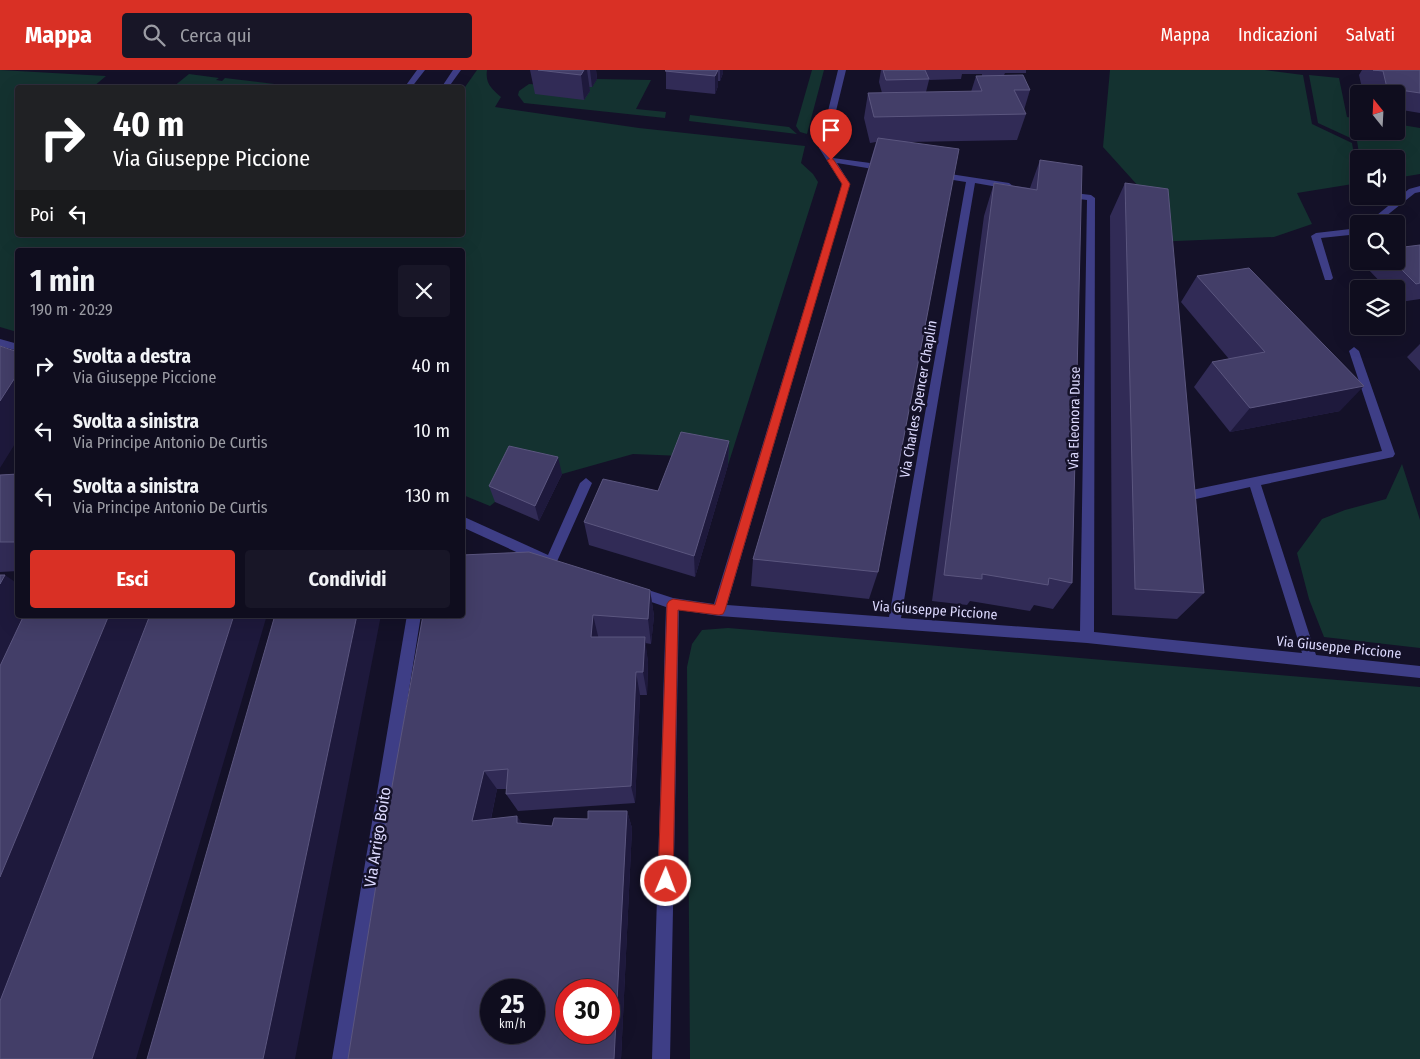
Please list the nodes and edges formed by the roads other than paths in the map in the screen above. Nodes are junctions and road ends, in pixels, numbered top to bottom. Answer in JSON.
{"nodes":[{"id":1,"x":421,"y":70,"type":"edge"},
{"id":2,"x":457,"y":70,"type":"edge"},
{"id":3,"x":842,"y":70,"type":"edge"},
{"id":4,"x":409,"y":85,"type":"edge"},
{"id":5,"x":446,"y":85,"type":"edge"},
{"id":6,"x":831,"y":160,"type":"junction"},
{"id":7,"x":896,"y":170,"type":"edge"},
{"id":8,"x":924,"y":174,"type":"edge"},
{"id":9,"x":971,"y":180,"type":"junction"},
{"id":10,"x":1017,"y":187,"type":"edge"},
{"id":11,"x":1420,"y":189,"type":"edge"},
{"id":12,"x":1054,"y":193,"type":"edge"},
{"id":13,"x":1381,"y":215,"type":"edge"},
{"id":14,"x":1350,"y":231,"type":"edge"},
{"id":15,"x":1328,"y":278,"type":"dead end"},
{"id":16,"x":1,"y":343,"type":"edge"},
{"id":17,"x":15,"y":347,"type":"edge"},
{"id":18,"x":1354,"y":351,"type":"dead end"},
{"id":19,"x":1185,"y":476,"type":"edge"},
{"id":20,"x":1254,"y":482,"type":"junction"},
{"id":21,"x":586,"y":483,"type":"dead end"},
{"id":22,"x":465,"y":523,"type":"edge"},
{"id":23,"x":521,"y":563,"type":"edge"},
{"id":24,"x":556,"y":563,"type":"junction"},
{"id":25,"x":626,"y":588,"type":"edge"},
{"id":26,"x":673,"y":604,"type":"junction"},
{"id":27,"x":719,"y":610,"type":"junction"},
{"id":28,"x":414,"y":618,"type":"edge"},
{"id":29,"x":894,"y":623,"type":"junction"},
{"id":30,"x":1087,"y":637,"type":"junction"},
{"id":31,"x":1311,"y":660,"type":"junction"},
{"id":32,"x":1420,"y":672,"type":"edge"},
{"id":33,"x":341,"y":1059,"type":"edge"},
{"id":34,"x":661,"y":1059,"type":"edge"}],
"edges":[{"from":1,"to":4,"type":"street"},
{"from":2,"to":5,"type":"street"},
{"from":3,"to":6,"type":"street"},
{"from":6,"to":7,"type":"street"},
{"from":6,"to":27,"type":"street"},
{"from":8,"to":9,"type":"street"},
{"from":9,"to":10,"type":"street"},
{"from":9,"to":29,"type":"street","name":"Via Charles Spencer Chaplin"},
{"from":11,"to":13,"type":"street"},
{"from":12,"to":30,"type":"street","name":"Via Eleonora Duse"},
{"from":14,"to":15,"type":"street"},
{"from":16,"to":17,"type":"street"},
{"from":18,"to":20,"type":"street"},
{"from":19,"to":20,"type":"street"},
{"from":20,"to":31,"type":"street"},
{"from":21,"to":24,"type":"street"},
{"from":22,"to":24,"type":"street"},
{"from":23,"to":24,"type":"street"},
{"from":25,"to":26,"type":"street","name":"Via Giuseppe Piccione"},
{"from":26,"to":27,"type":"street","name":"Via Giuseppe Piccione"},
{"from":26,"to":34,"type":"street"},
{"from":27,"to":29,"type":"street","name":"Via Giuseppe Piccione"},
{"from":28,"to":33,"type":"street","name":"Via Arrigo Boito"},
{"from":29,"to":30,"type":"street","name":"Via Giuseppe Piccione"},
{"from":30,"to":31,"type":"street","name":"Via Giuseppe Piccione"},
{"from":31,"to":32,"type":"street","name":"Via Giuseppe Piccione"}]}
